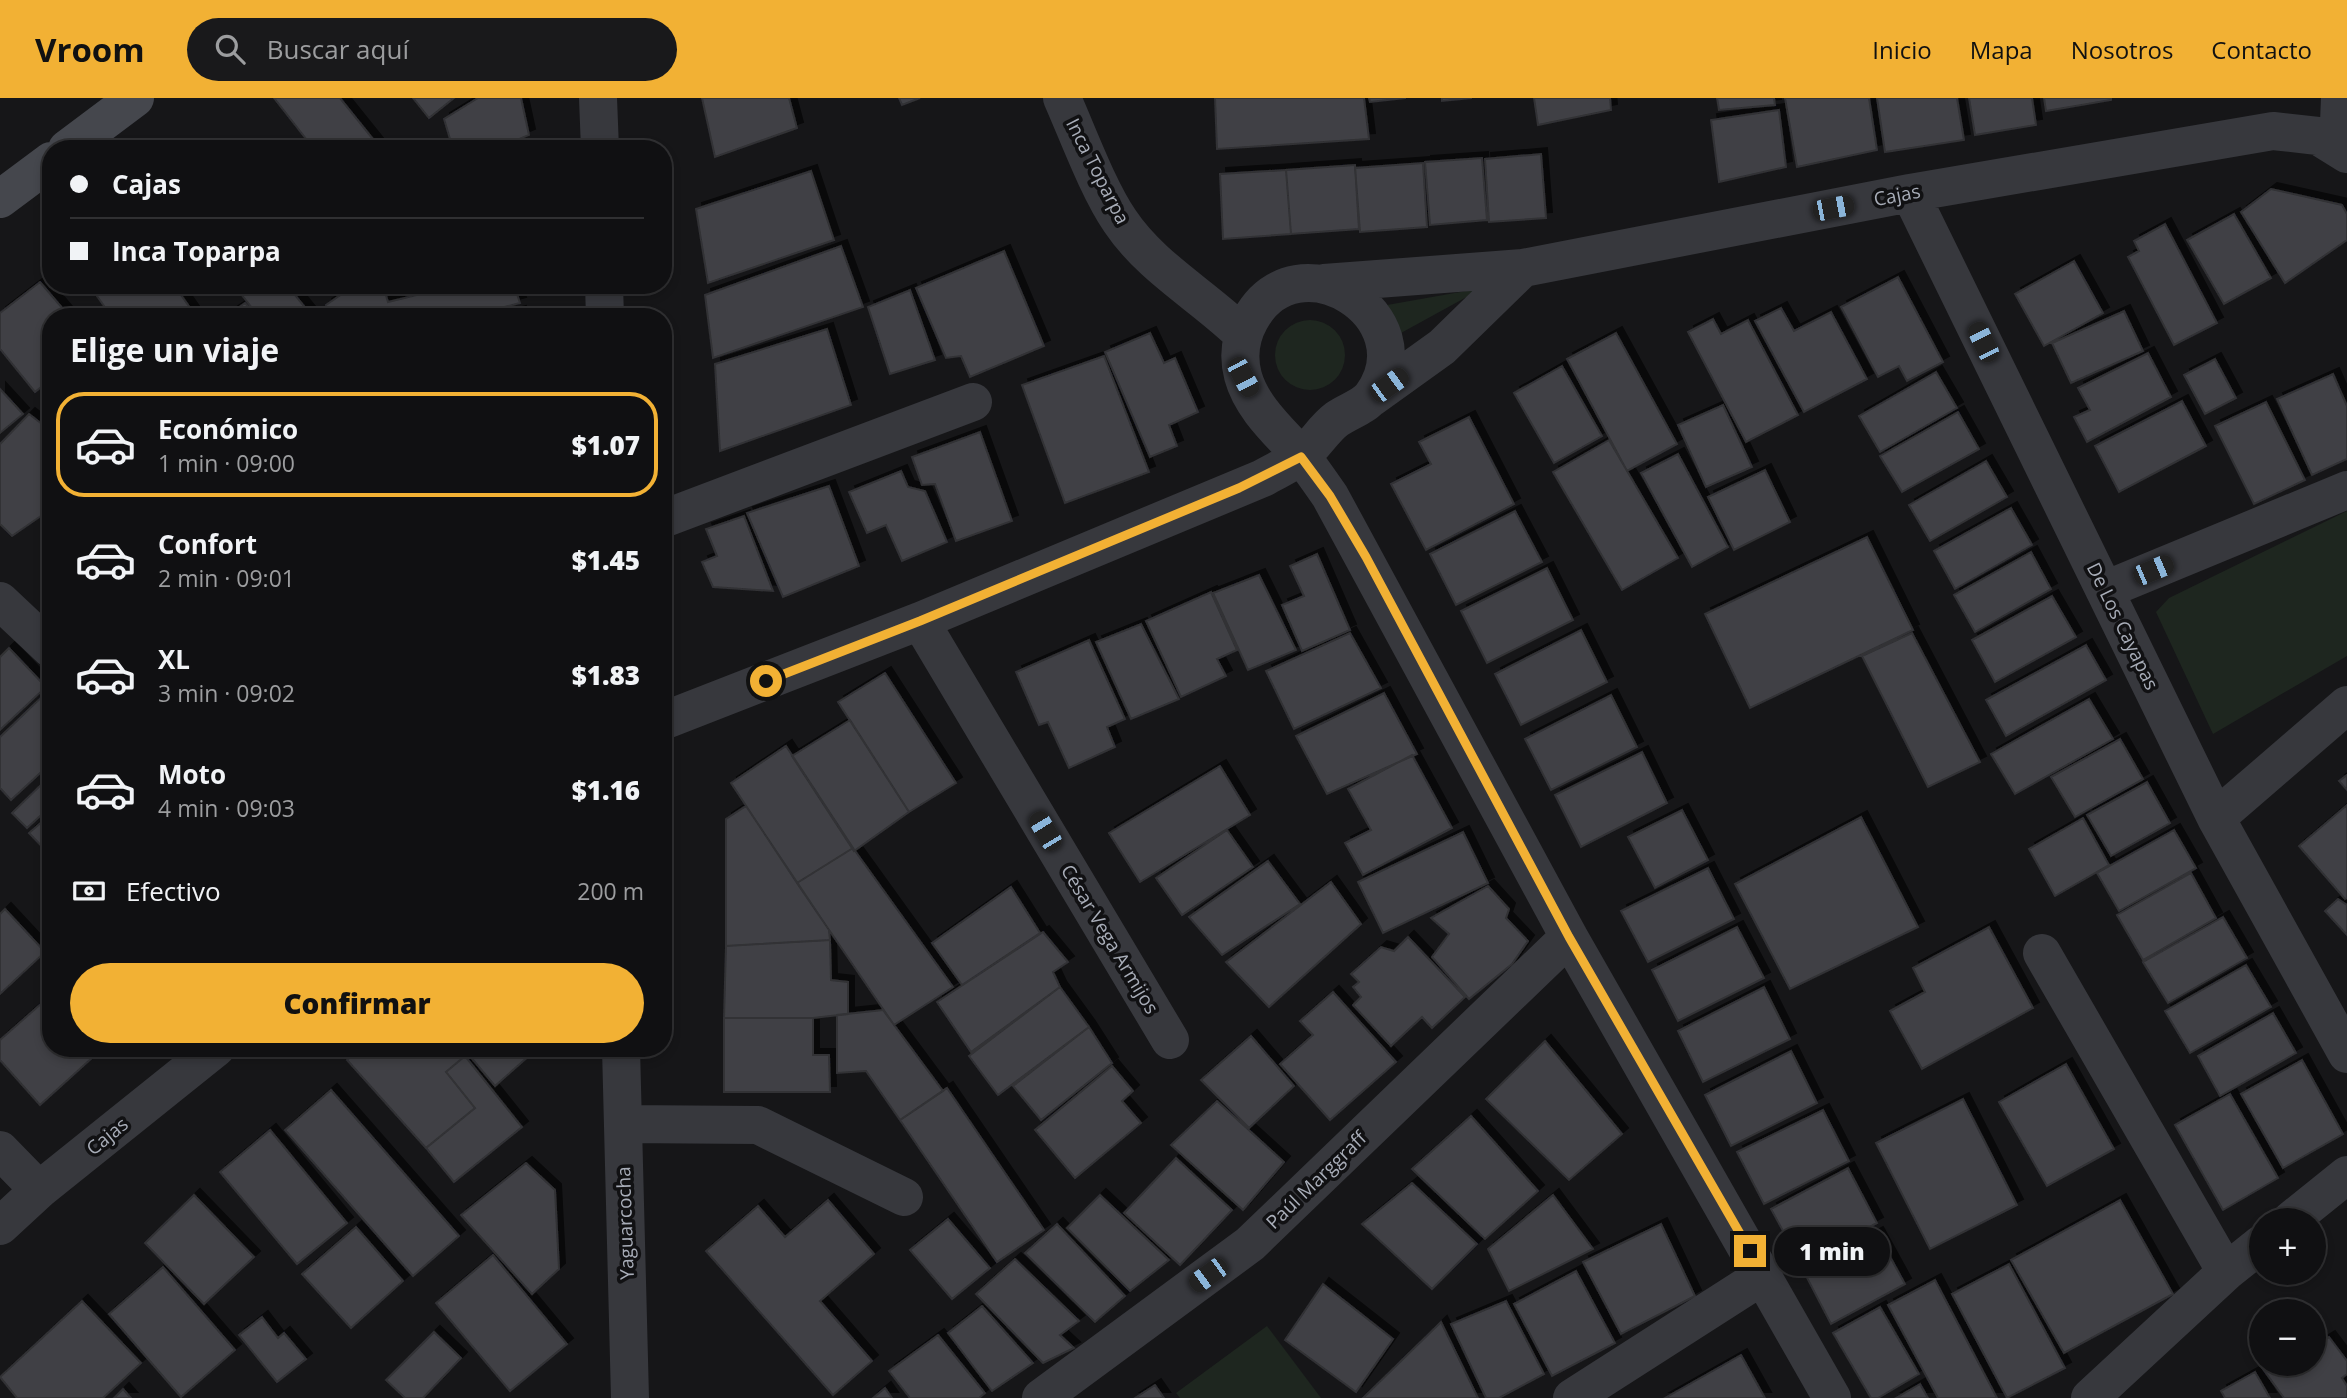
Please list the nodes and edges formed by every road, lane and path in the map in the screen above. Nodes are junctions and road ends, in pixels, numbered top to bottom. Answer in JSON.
{"nodes":[{"id":1,"x":598,"y":98,"type":"edge"},
{"id":2,"x":1062,"y":98,"type":"edge"},
{"id":3,"x":2340,"y":98,"type":"edge"},
{"id":4,"x":120,"y":102,"type":"edge"},
{"id":5,"x":77,"y":140,"type":"edge"},
{"id":6,"x":600,"y":140,"type":"edge"},
{"id":7,"x":2343,"y":150,"type":"edge"},
{"id":8,"x":42,"y":168,"type":"edge"},
{"id":9,"x":1910,"y":193,"type":"junction"},
{"id":10,"x":0,"y":199,"type":"edge"},
{"id":11,"x":1523,"y":268,"type":"junction"},
{"id":12,"x":1320,"y":284,"type":"junction"},
{"id":13,"x":1244,"y":331,"type":"junction"},
{"id":14,"x":1371,"y":398,"type":"junction"},
{"id":15,"x":973,"y":402,"type":"dead end"},
{"id":16,"x":1301,"y":457,"type":"junction"},
{"id":17,"x":2347,"y":490,"type":"edge"},
{"id":18,"x":672,"y":516,"type":"edge"},
{"id":19,"x":2105,"y":590,"type":"junction"},
{"id":20,"x":0,"y":601,"type":"edge"},
{"id":21,"x":920,"y":621,"type":"junction"},
{"id":22,"x":42,"y":641,"type":"edge"},
{"id":23,"x":2347,"y":705,"type":"edge"},
{"id":24,"x":672,"y":717,"type":"edge"},
{"id":25,"x":2216,"y":818,"type":"junction"},
{"id":26,"x":1569,"y":937,"type":"junction"},
{"id":27,"x":2042,"y":953,"type":"dead end"},
{"id":28,"x":1170,"y":1040,"type":"dead end"},
{"id":29,"x":2347,"y":1054,"type":"edge"},
{"id":30,"x":205,"y":1057,"type":"edge"},
{"id":31,"x":621,"y":1057,"type":"edge"},
{"id":32,"x":623,"y":1124,"type":"junction"},
{"id":33,"x":0,"y":1150,"type":"edge"},
{"id":34,"x":2347,"y":1175,"type":"edge"},
{"id":35,"x":39,"y":1190,"type":"junction"},
{"id":36,"x":904,"y":1197,"type":"dead end"},
{"id":37,"x":2306,"y":1208,"type":"edge"},
{"id":38,"x":0,"y":1226,"type":"edge"},
{"id":39,"x":2249,"y":1254,"type":"edge"},
{"id":40,"x":2226,"y":1272,"type":"junction"},
{"id":41,"x":1764,"y":1275,"type":"junction"},
{"id":42,"x":630,"y":1398,"type":"edge"},
{"id":43,"x":1041,"y":1398,"type":"edge"},
{"id":44,"x":1572,"y":1398,"type":"edge"},
{"id":45,"x":1832,"y":1398,"type":"edge"},
{"id":46,"x":2090,"y":1398,"type":"edge"}],
"edges":[{"from":1,"to":6,"type":"street"},
{"from":2,"to":13,"type":"street","name":"Inca Toparpa"},
{"from":3,"to":7,"type":"street"},
{"from":4,"to":5,"type":"main road"},
{"from":7,"to":9,"type":"street","name":"Cajas"},
{"from":8,"to":10,"type":"main road"},
{"from":9,"to":11,"type":"street","name":"Cajas"},
{"from":9,"to":19,"type":"street","name":"De Los Cayapas"},
{"from":11,"to":12,"type":"street","name":"Cajas"},
{"from":11,"to":14,"type":"street"},
{"from":12,"to":13,"type":"street","name":"Cajas"},
{"from":12,"to":14,"type":"street","name":"Cajas"},
{"from":13,"to":16,"type":"street"},
{"from":14,"to":16,"type":"street"},
{"from":15,"to":18,"type":"street"},
{"from":16,"to":21,"type":"street"},
{"from":16,"to":26,"type":"street"},
{"from":17,"to":19,"type":"street"},
{"from":19,"to":25,"type":"street","name":"De Los Cayapas"},
{"from":20,"to":22,"type":"street"},
{"from":21,"to":24,"type":"street"},
{"from":21,"to":28,"type":"street","name":"César Vega Armijos"},
{"from":23,"to":25,"type":"street"},
{"from":25,"to":29,"type":"street","name":"De Los Cayapas"},
{"from":26,"to":41,"type":"street"},
{"from":26,"to":43,"type":"street","name":"Paúl Marggraff"},
{"from":27,"to":40,"type":"street"},
{"from":30,"to":35,"type":"street","name":"Cajas"},
{"from":31,"to":32,"type":"street","name":"Yaguarcocha"},
{"from":32,"to":36,"type":"street"},
{"from":32,"to":42,"type":"street","name":"Yaguarcocha"},
{"from":33,"to":35,"type":"street"},
{"from":34,"to":37,"type":"street"},
{"from":35,"to":38,"type":"street","name":"Cajas"},
{"from":39,"to":40,"type":"street"},
{"from":40,"to":46,"type":"street"},
{"from":41,"to":44,"type":"street"},
{"from":41,"to":45,"type":"street"}]}
